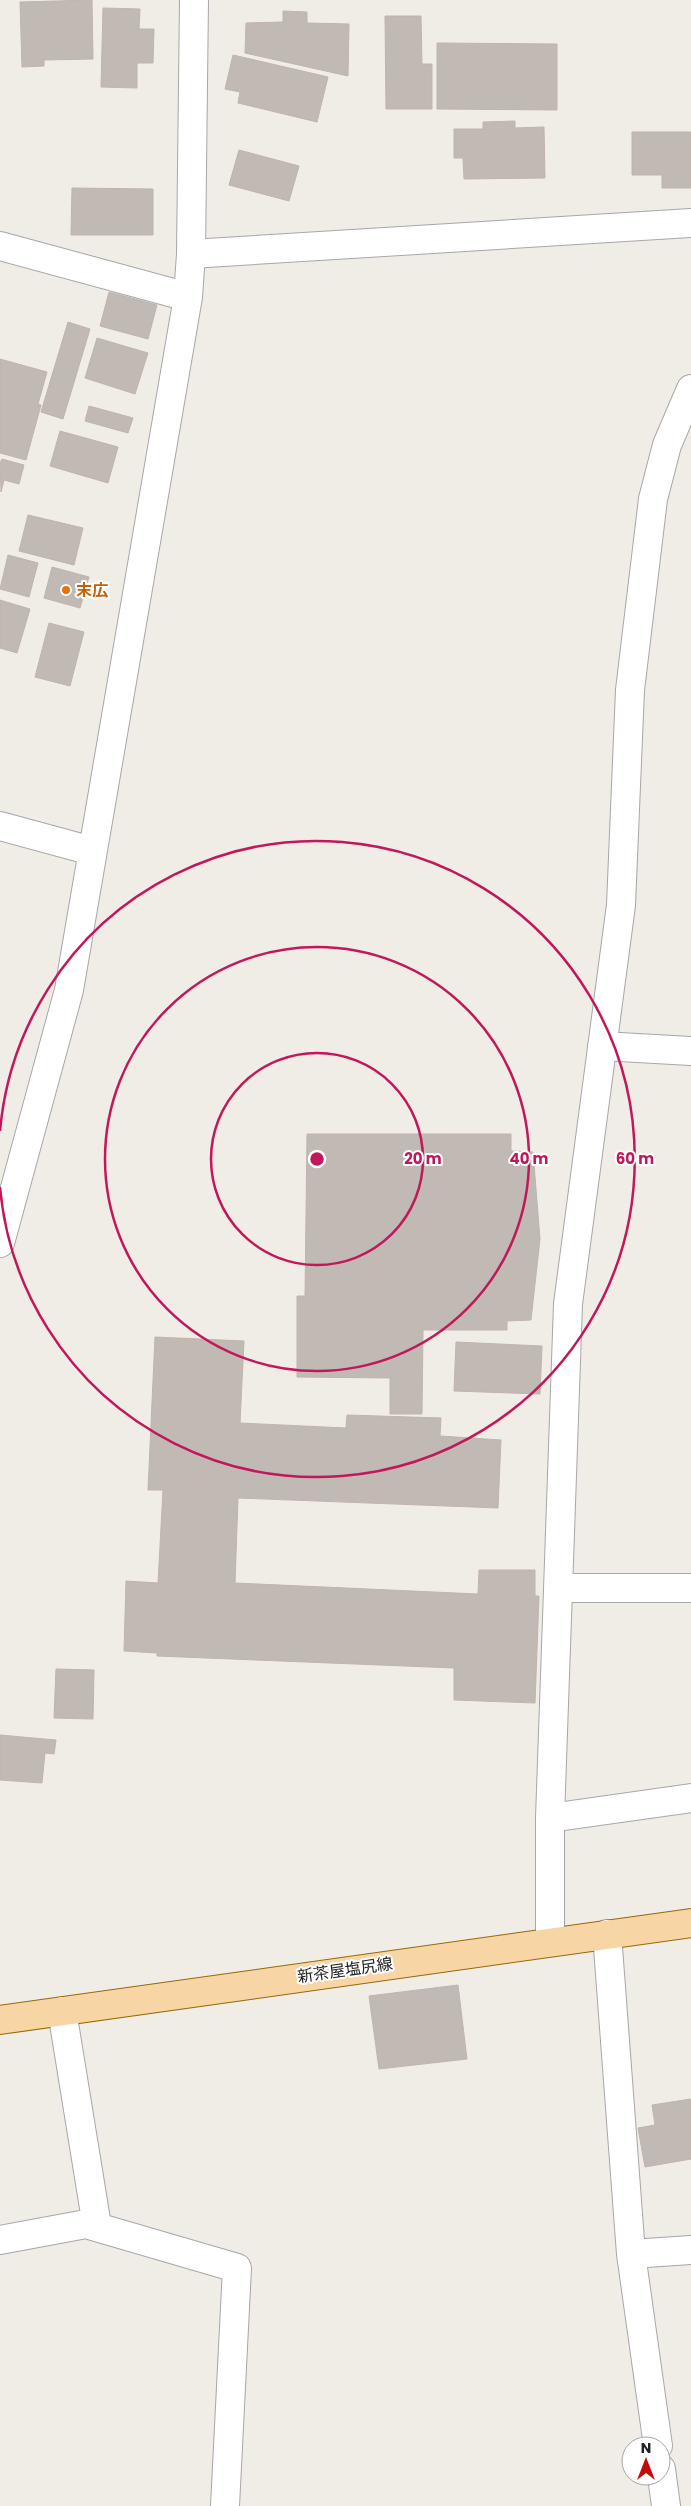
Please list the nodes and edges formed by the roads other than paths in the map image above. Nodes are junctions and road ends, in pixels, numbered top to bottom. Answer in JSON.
{"nodes":[{"id":1,"x":194,"y":0,"type":"edge"},
{"id":2,"x":691,"y":223,"type":"edge"},
{"id":3,"x":0,"y":246,"type":"edge"},
{"id":4,"x":191,"y":254,"type":"junction"},
{"id":5,"x":188,"y":297,"type":"junction"},
{"id":6,"x":691,"y":389,"type":"edge"},
{"id":7,"x":0,"y":826,"type":"edge"},
{"id":8,"x":92,"y":851,"type":"junction"},
{"id":9,"x":602,"y":1046,"type":"junction"},
{"id":10,"x":691,"y":1051,"type":"edge"},
{"id":11,"x":0,"y":1243,"type":"edge"},
{"id":12,"x":558,"y":1588,"type":"junction"},
{"id":13,"x":691,"y":1588,"type":"edge"},
{"id":14,"x":691,"y":1798,"type":"edge"},
{"id":15,"x":550,"y":1818,"type":"junction"},
{"id":16,"x":691,"y":1923,"type":"edge"},
{"id":17,"x":607,"y":1934,"type":"junction"},
{"id":18,"x":550,"y":1941,"type":"junction"},
{"id":19,"x":62,"y":2011,"type":"junction"},
{"id":20,"x":0,"y":2020,"type":"edge"},
{"id":21,"x":97,"y":2226,"type":"junction"},
{"id":22,"x":0,"y":2240,"type":"edge"},
{"id":23,"x":691,"y":2250,"type":"edge"},
{"id":24,"x":631,"y":2254,"type":"junction"},
{"id":25,"x":657,"y":2436,"type":"edge"},
{"id":26,"x":663,"y":2486,"type":"edge"},
{"id":27,"x":225,"y":2506,"type":"edge"},
{"id":28,"x":666,"y":2506,"type":"edge"}],
"edges":[{"from":1,"to":4,"type":"street"},
{"from":2,"to":4,"type":"street"},
{"from":3,"to":5,"type":"street"},
{"from":4,"to":5,"type":"street"},
{"from":5,"to":8,"type":"street"},
{"from":6,"to":9,"type":"street"},
{"from":7,"to":8,"type":"street"},
{"from":8,"to":11,"type":"street"},
{"from":9,"to":10,"type":"street"},
{"from":9,"to":12,"type":"street"},
{"from":12,"to":13,"type":"street"},
{"from":12,"to":15,"type":"street"},
{"from":14,"to":15,"type":"street"},
{"from":15,"to":18,"type":"street"},
{"from":16,"to":17,"type":"main road","name":"新茶屋塩尻線"},
{"from":17,"to":18,"type":"main road","name":"新茶屋塩尻線"},
{"from":17,"to":24,"type":"street"},
{"from":18,"to":19,"type":"main road","name":"新茶屋塩尻線"},
{"from":19,"to":20,"type":"main road","name":"新茶屋塩尻線"},
{"from":19,"to":21,"type":"street"},
{"from":21,"to":22,"type":"street"},
{"from":21,"to":27,"type":"street"},
{"from":23,"to":24,"type":"street"},
{"from":24,"to":25,"type":"street"},
{"from":26,"to":28,"type":"street"}]}
